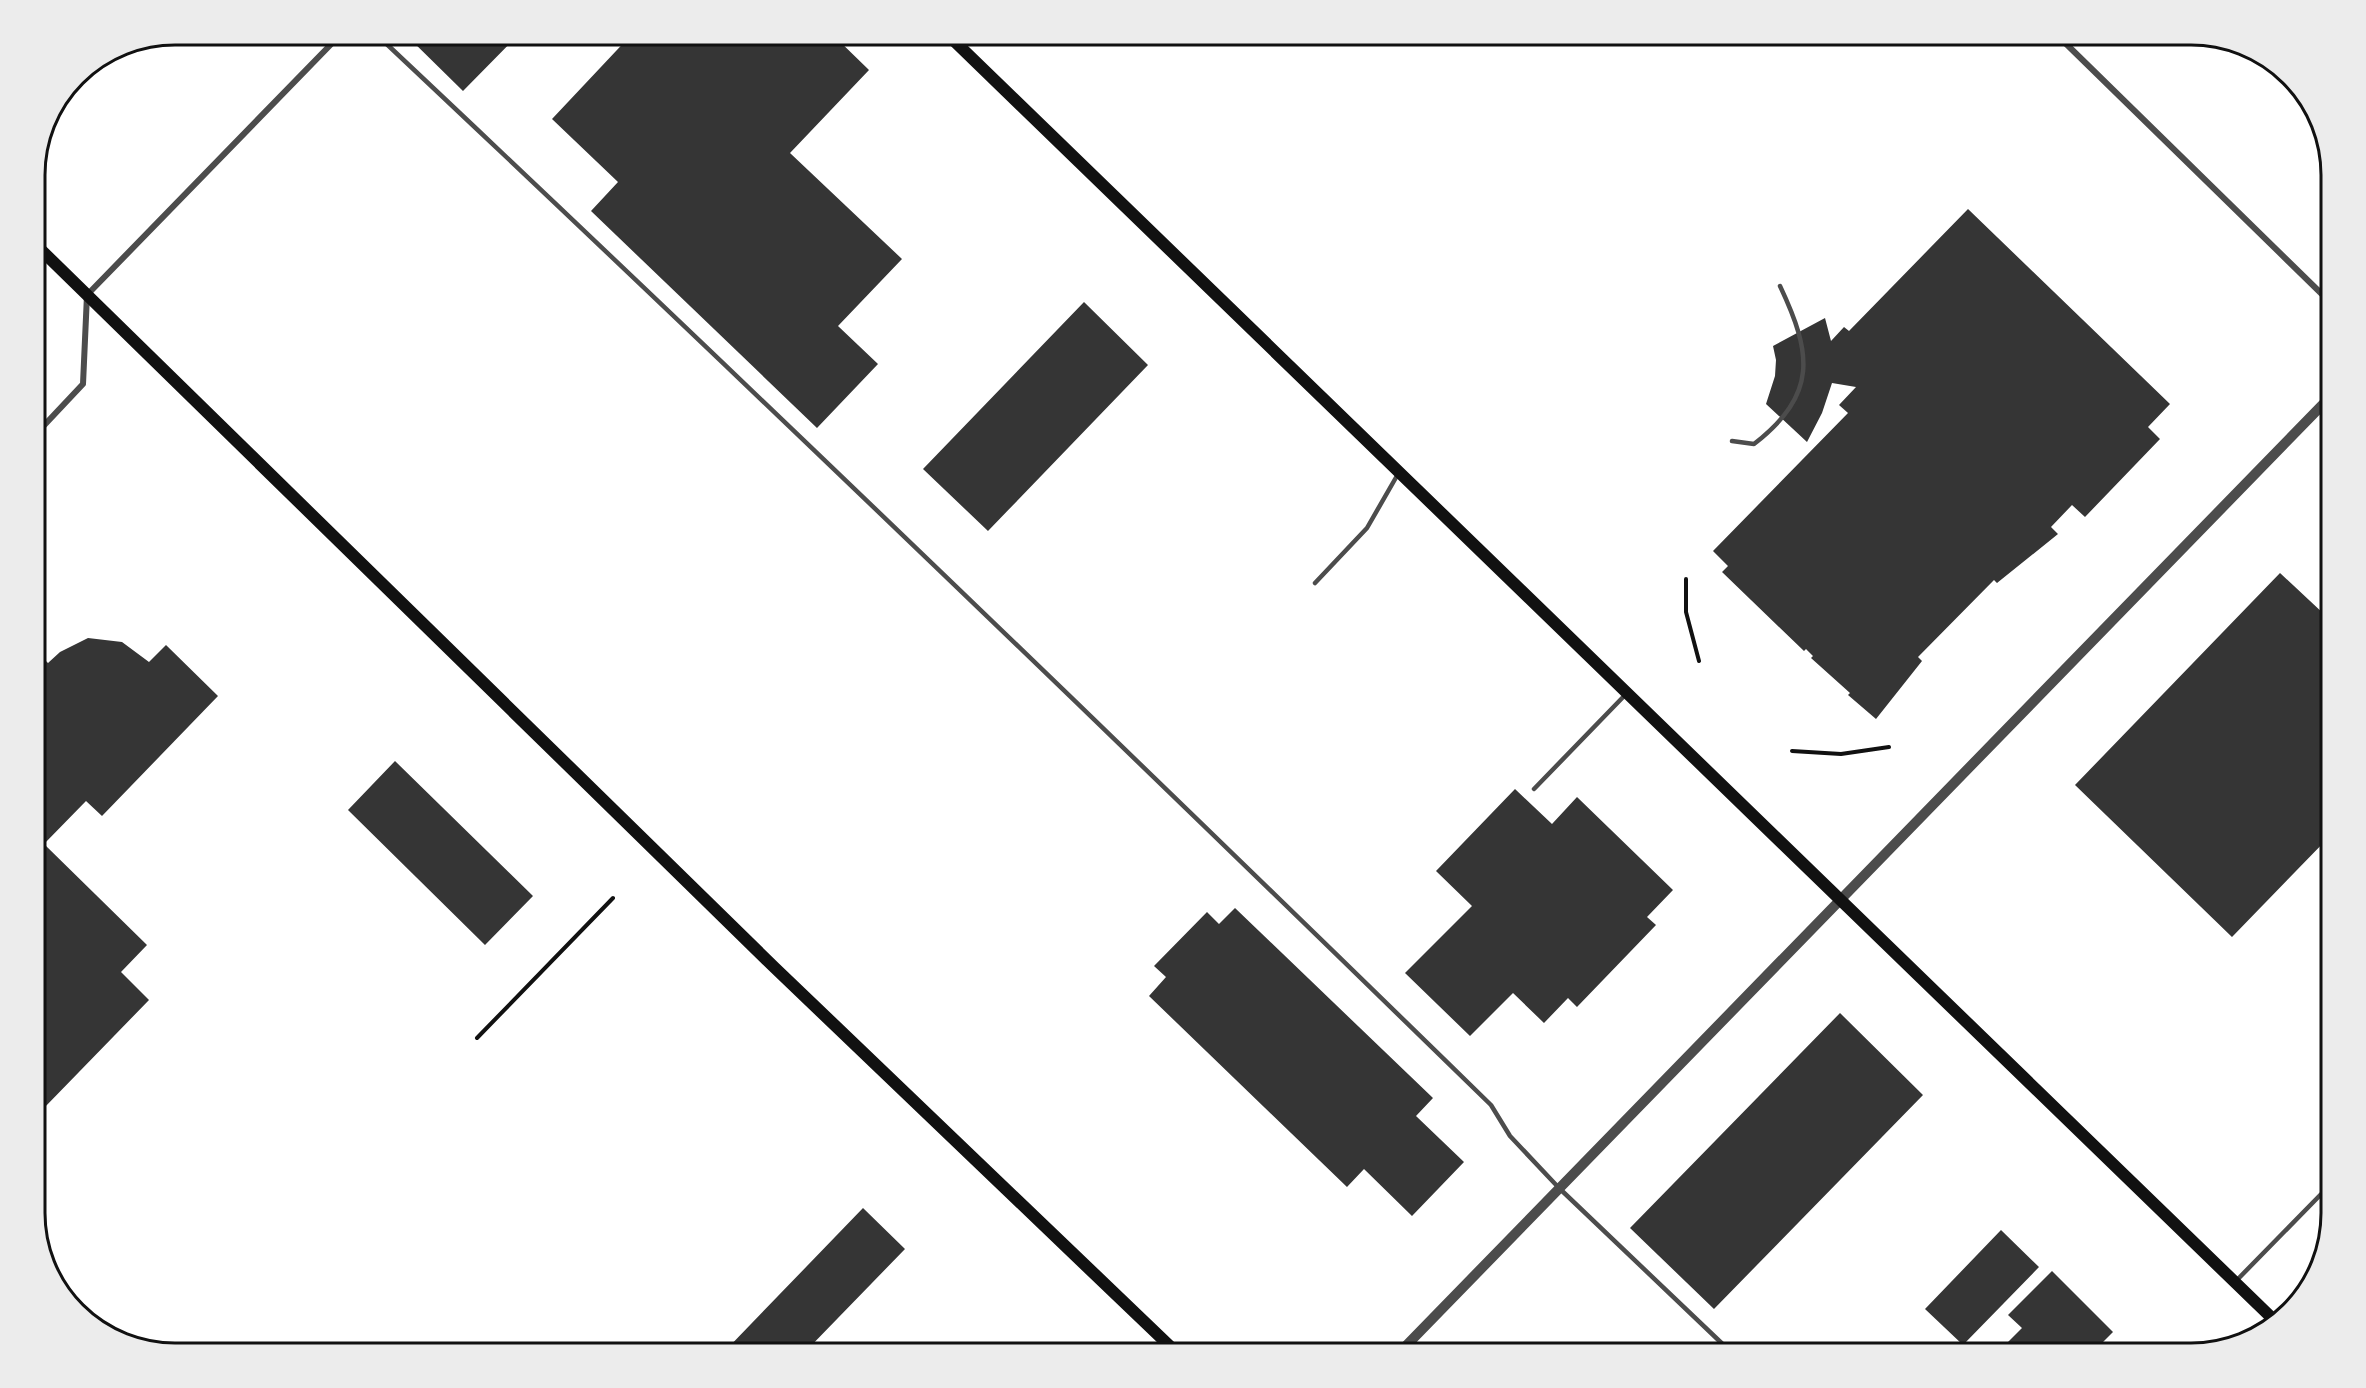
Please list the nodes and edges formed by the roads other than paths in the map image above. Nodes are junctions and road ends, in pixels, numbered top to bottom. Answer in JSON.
{"nodes":[{"id":1,"x":330,"y":45,"type":"edge"},
{"id":2,"x":388,"y":45,"type":"edge"},
{"id":3,"x":959,"y":45,"type":"edge"},
{"id":4,"x":2067,"y":45,"type":"edge"},
{"id":5,"x":45,"y":254,"type":"edge"},
{"id":6,"x":1780,"y":286,"type":"dead end"},
{"id":7,"x":2321,"y":293,"type":"edge"},
{"id":8,"x":87,"y":294,"type":"junction"},
{"id":9,"x":2321,"y":406,"type":"edge"},
{"id":10,"x":45,"y":424,"type":"edge"},
{"id":11,"x":1732,"y":441,"type":"dead end"},
{"id":12,"x":1398,"y":472,"type":"junction"},
{"id":13,"x":1315,"y":584,"type":"dead end"},
{"id":14,"x":1627,"y":693,"type":"junction"},
{"id":15,"x":1534,"y":789,"type":"dead end"},
{"id":16,"x":1840,"y":900,"type":"junction"},
{"id":17,"x":1559,"y":1188,"type":"junction"},
{"id":18,"x":2321,"y":1194,"type":"edge"},
{"id":19,"x":2235,"y":1282,"type":"junction"},
{"id":20,"x":2270,"y":1316,"type":"edge"},
{"id":21,"x":1167,"y":1343,"type":"edge"},
{"id":22,"x":1409,"y":1343,"type":"edge"},
{"id":23,"x":1722,"y":1343,"type":"edge"}],
"edges":[{"from":1,"to":8,"type":"street"},
{"from":2,"to":17,"type":"lane"},
{"from":3,"to":12,"type":"main road"},
{"from":4,"to":7,"type":"street"},
{"from":5,"to":8,"type":"main road"},
{"from":6,"to":11,"type":"lane"},
{"from":8,"to":10,"type":"street"},
{"from":8,"to":21,"type":"main road"},
{"from":9,"to":16,"type":"street"},
{"from":12,"to":13,"type":"lane"},
{"from":12,"to":14,"type":"main road"},
{"from":14,"to":15,"type":"lane"},
{"from":14,"to":16,"type":"main road"},
{"from":16,"to":17,"type":"street"},
{"from":16,"to":19,"type":"main road"},
{"from":17,"to":22,"type":"street"},
{"from":17,"to":23,"type":"lane"},
{"from":18,"to":19,"type":"lane"},
{"from":19,"to":20,"type":"main road"}]}
